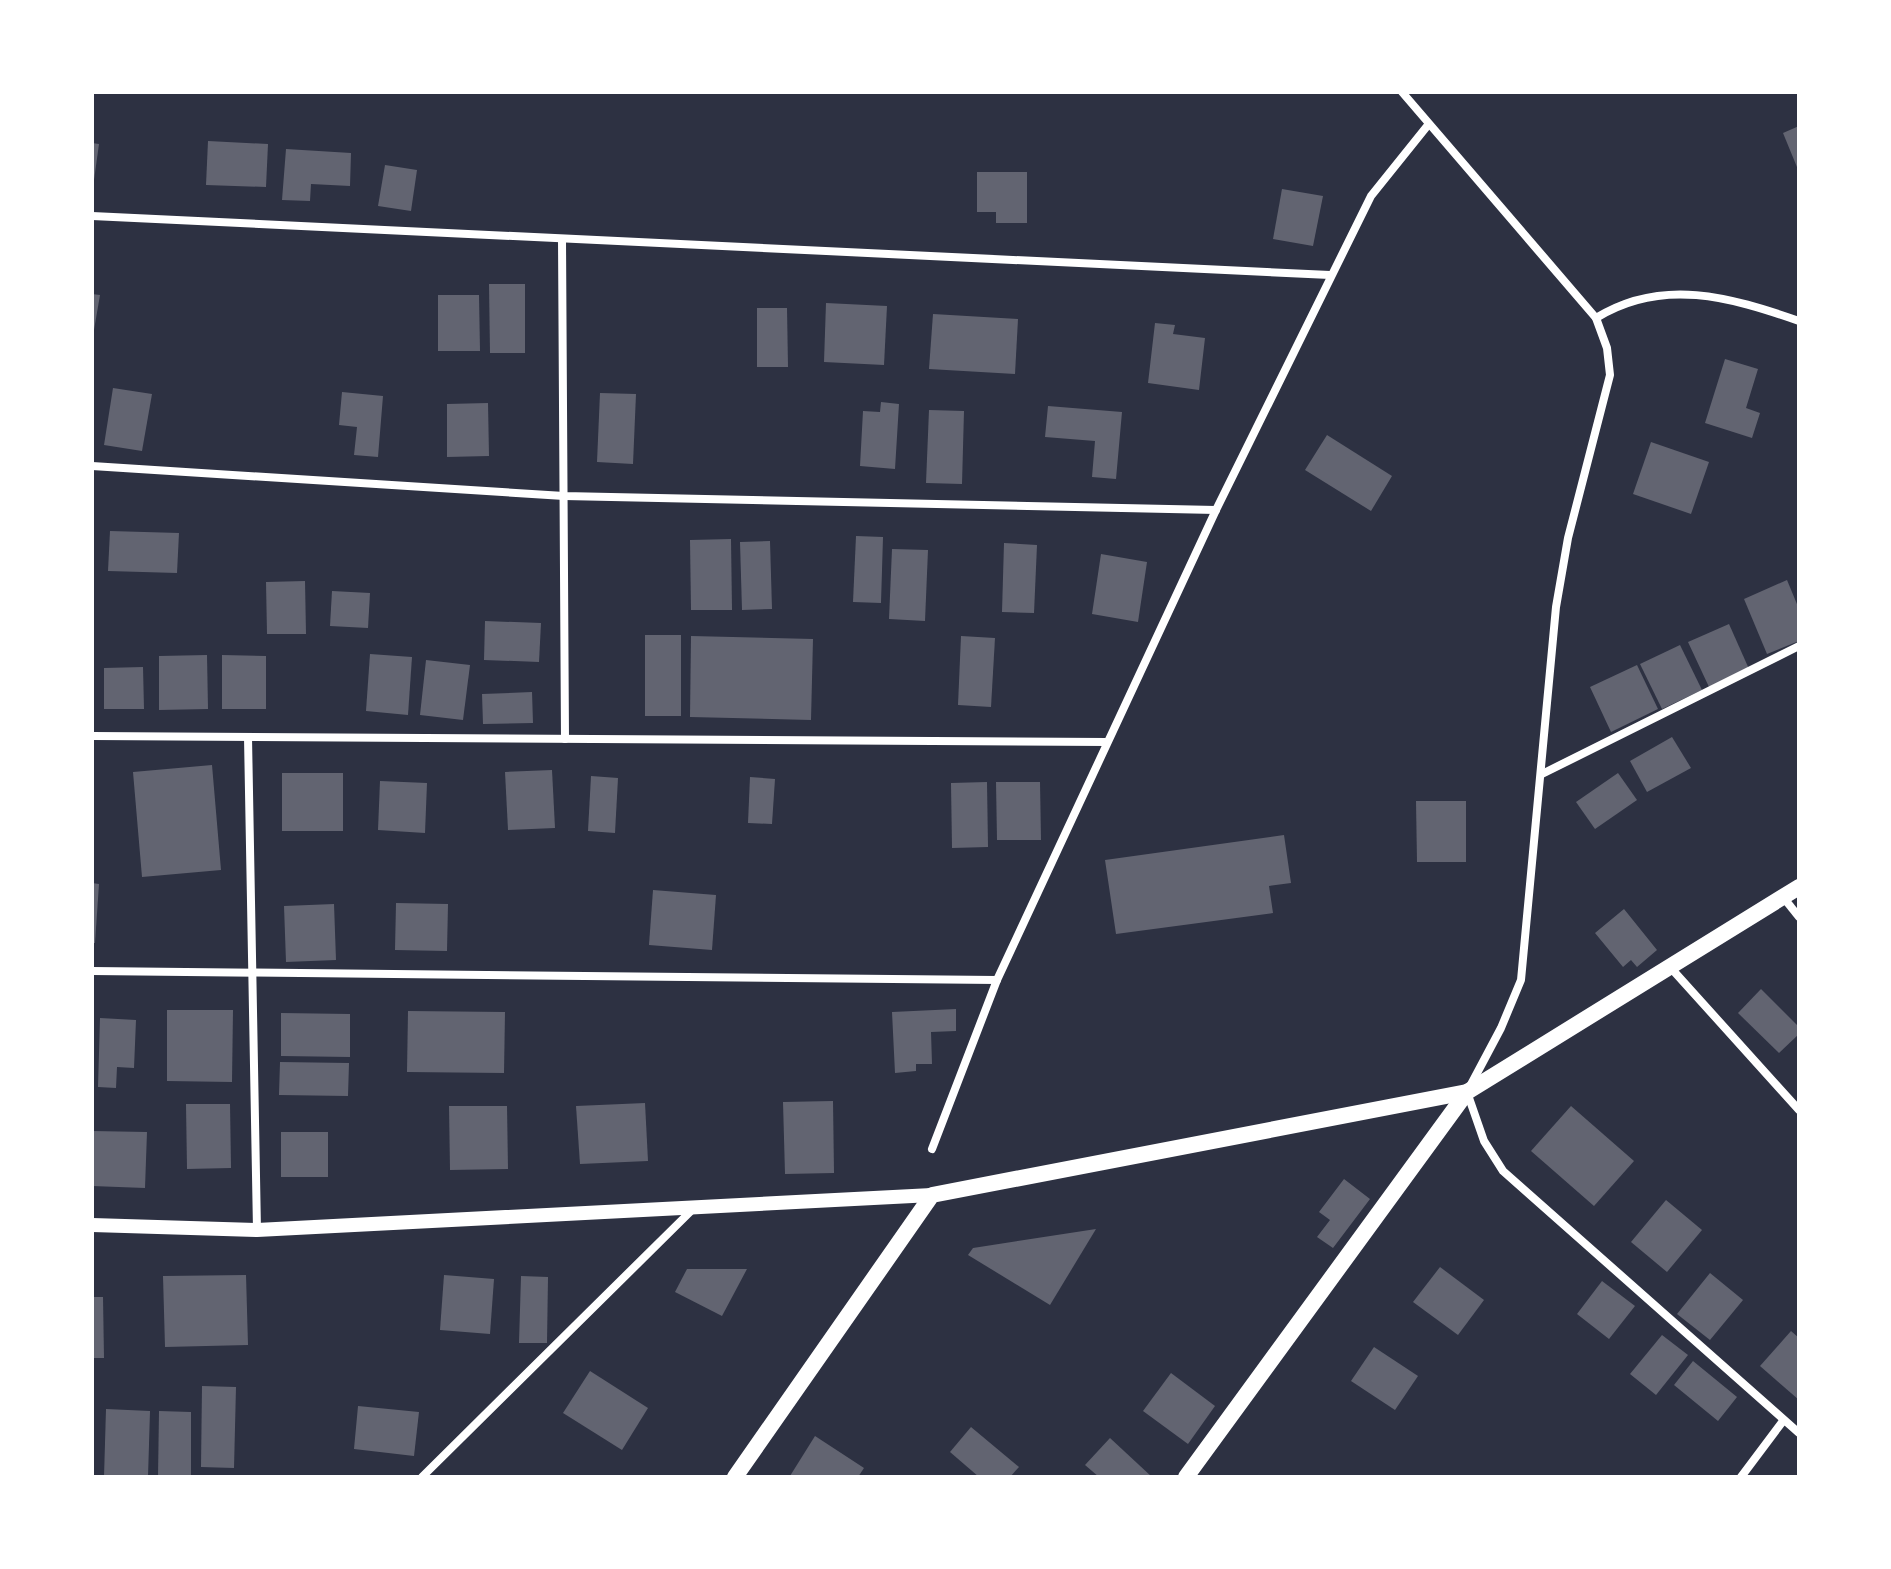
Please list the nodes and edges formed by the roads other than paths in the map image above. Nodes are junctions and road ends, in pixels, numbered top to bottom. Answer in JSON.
{"nodes":[{"id":1,"x":1402,"y":92,"type":"edge"},
{"id":2,"x":1428,"y":125,"type":"junction"},
{"id":3,"x":92,"y":216,"type":"edge"},
{"id":4,"x":562,"y":239,"type":"junction"},
{"id":5,"x":1330,"y":275,"type":"junction"},
{"id":6,"x":1596,"y":318,"type":"junction"},
{"id":7,"x":1799,"y":321,"type":"edge"},
{"id":8,"x":92,"y":466,"type":"edge"},
{"id":9,"x":564,"y":496,"type":"junction"},
{"id":10,"x":1216,"y":510,"type":"junction"},
{"id":11,"x":1799,"y":646,"type":"edge"},
{"id":12,"x":92,"y":736,"type":"edge"},
{"id":13,"x":248,"y":737,"type":"junction"},
{"id":14,"x":565,"y":739,"type":"junction"},
{"id":15,"x":1107,"y":742,"type":"junction"},
{"id":16,"x":1542,"y":774,"type":"junction"},
{"id":17,"x":1799,"y":887,"type":"edge"},
{"id":18,"x":1783,"y":897,"type":"junction"},
{"id":19,"x":1799,"y":917,"type":"edge"},
{"id":20,"x":1670,"y":967,"type":"junction"},
{"id":21,"x":92,"y":971,"type":"edge"},
{"id":22,"x":252,"y":973,"type":"junction"},
{"id":23,"x":997,"y":980,"type":"junction"},
{"id":24,"x":1467,"y":1092,"type":"junction"},
{"id":25,"x":1799,"y":1110,"type":"edge"},
{"id":26,"x":932,"y":1149,"type":"dead end"},
{"id":27,"x":932,"y":1195,"type":"junction"},
{"id":28,"x":696,"y":1207,"type":"junction"},
{"id":29,"x":92,"y":1225,"type":"edge"},
{"id":30,"x":257,"y":1230,"type":"junction"},
{"id":31,"x":1783,"y":1421,"type":"junction"},
{"id":32,"x":1799,"y":1433,"type":"edge"},
{"id":33,"x":422,"y":1477,"type":"edge"},
{"id":34,"x":735,"y":1477,"type":"edge"},
{"id":35,"x":1186,"y":1477,"type":"edge"},
{"id":36,"x":1741,"y":1477,"type":"edge"}],
"edges":[{"from":1,"to":2,"type":"street"},
{"from":2,"to":5,"type":"street"},
{"from":2,"to":6,"type":"street"},
{"from":3,"to":4,"type":"street"},
{"from":4,"to":5,"type":"street"},
{"from":4,"to":9,"type":"street"},
{"from":5,"to":10,"type":"street"},
{"from":6,"to":7,"type":"street"},
{"from":6,"to":16,"type":"street"},
{"from":8,"to":9,"type":"street"},
{"from":9,"to":10,"type":"street"},
{"from":9,"to":14,"type":"street"},
{"from":10,"to":15,"type":"street"},
{"from":11,"to":16,"type":"street"},
{"from":12,"to":13,"type":"street"},
{"from":13,"to":14,"type":"street"},
{"from":13,"to":22,"type":"street"},
{"from":14,"to":15,"type":"street"},
{"from":15,"to":23,"type":"street"},
{"from":16,"to":24,"type":"street"},
{"from":17,"to":18,"type":"main road"},
{"from":18,"to":19,"type":"street"},
{"from":18,"to":20,"type":"main road"},
{"from":20,"to":24,"type":"main road"},
{"from":20,"to":25,"type":"street"},
{"from":21,"to":22,"type":"street"},
{"from":22,"to":23,"type":"street"},
{"from":22,"to":30,"type":"street"},
{"from":23,"to":26,"type":"street"},
{"from":24,"to":27,"type":"main road"},
{"from":24,"to":31,"type":"street"},
{"from":24,"to":35,"type":"main road"},
{"from":27,"to":28,"type":"street"},
{"from":27,"to":34,"type":"main road"},
{"from":28,"to":30,"type":"street"},
{"from":28,"to":33,"type":"street"},
{"from":29,"to":30,"type":"street"},
{"from":31,"to":32,"type":"street"},
{"from":31,"to":36,"type":"street"}]}
